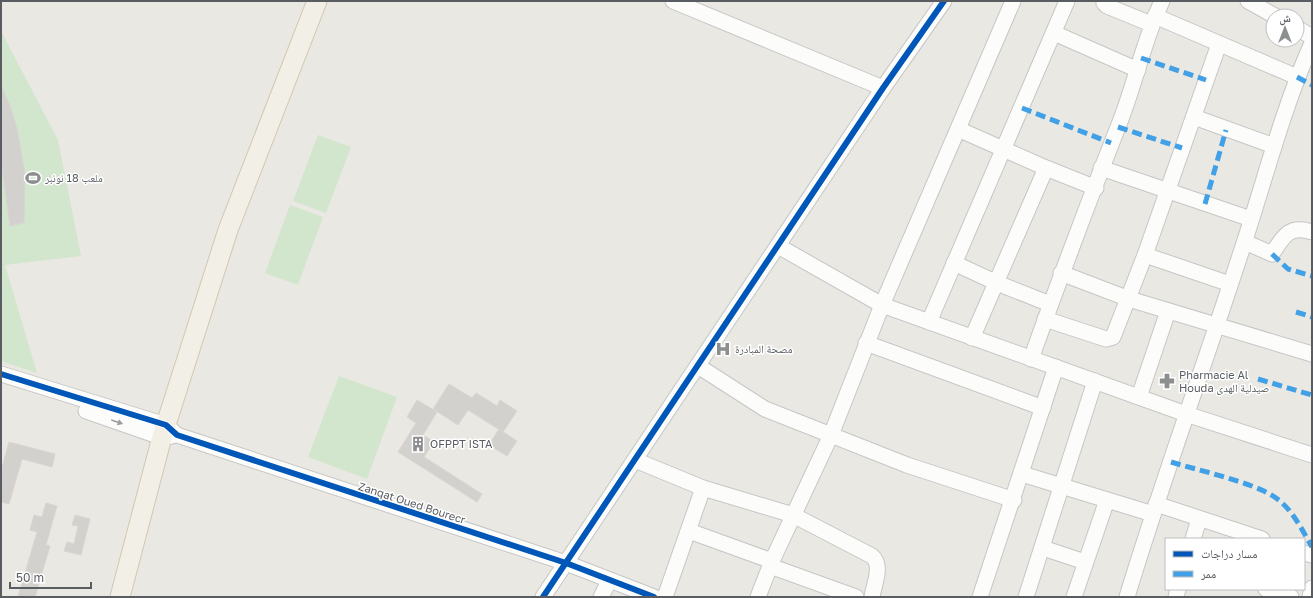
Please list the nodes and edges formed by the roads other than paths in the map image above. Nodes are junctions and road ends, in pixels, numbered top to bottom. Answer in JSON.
{"nodes":[{"id":1,"x":317,"y":1,"type":"edge"},
{"id":2,"x":673,"y":1,"type":"edge"},
{"id":3,"x":944,"y":1,"type":"edge"},
{"id":4,"x":1013,"y":1,"type":"edge"},
{"id":5,"x":1068,"y":1,"type":"edge"},
{"id":6,"x":1106,"y":1,"type":"edge"},
{"id":7,"x":1162,"y":1,"type":"edge"},
{"id":8,"x":1248,"y":1,"type":"edge"},
{"id":9,"x":1265,"y":10,"type":"edge"},
{"id":10,"x":1153,"y":20,"type":"junction"},
{"id":11,"x":1054,"y":33,"type":"junction"},
{"id":12,"x":1312,"y":43,"type":"edge"},
{"id":13,"x":1219,"y":44,"type":"junction"},
{"id":14,"x":1138,"y":70,"type":"junction"},
{"id":15,"x":1297,"y":77,"type":"junction"},
{"id":16,"x":883,"y":88,"type":"junction"},
{"id":17,"x":1194,"y":116,"type":"junction"},
{"id":18,"x":958,"y":129,"type":"junction"},
{"id":19,"x":1274,"y":146,"type":"junction"},
{"id":20,"x":1004,"y":150,"type":"junction"},
{"id":21,"x":1046,"y":168,"type":"junction"},
{"id":22,"x":1101,"y":168,"type":"junction"},
{"id":23,"x":1096,"y":188,"type":"junction"},
{"id":24,"x":1168,"y":190,"type":"junction"},
{"id":25,"x":1251,"y":219,"type":"junction"},
{"id":26,"x":1312,"y":232,"type":"edge"},
{"id":27,"x":1245,"y":242,"type":"junction"},
{"id":28,"x":778,"y":246,"type":"junction"},
{"id":29,"x":1145,"y":255,"type":"junction"},
{"id":30,"x":954,"y":263,"type":"junction"},
{"id":31,"x":1061,"y":273,"type":"junction"},
{"id":32,"x":997,"y":283,"type":"junction"},
{"id":33,"x":1230,"y":284,"type":"junction"},
{"id":34,"x":1129,"y":299,"type":"junction"},
{"id":35,"x":1050,"y":304,"type":"junction"},
{"id":36,"x":882,"y":306,"type":"junction"},
{"id":37,"x":1168,"y":311,"type":"junction"},
{"id":38,"x":1045,"y":319,"type":"junction"},
{"id":39,"x":929,"y":322,"type":"junction"},
{"id":40,"x":1217,"y":326,"type":"junction"},
{"id":41,"x":972,"y":338,"type":"junction"},
{"id":42,"x":866,"y":343,"type":"junction"},
{"id":43,"x":1312,"y":354,"type":"edge"},
{"id":44,"x":1031,"y":358,"type":"junction"},
{"id":45,"x":698,"y":366,"type":"junction"},
{"id":46,"x":1056,"y":367,"type":"junction"},
{"id":47,"x":1,"y":374,"type":"edge"},
{"id":48,"x":1095,"y":381,"type":"junction"},
{"id":49,"x":1,"y":382,"type":"edge"},
{"id":50,"x":1139,"y":397,"type":"junction"},
{"id":51,"x":1043,"y":408,"type":"junction"},
{"id":52,"x":1186,"y":414,"type":"junction"},
{"id":53,"x":168,"y":433,"type":"junction"},
{"id":54,"x":831,"y":435,"type":"junction"},
{"id":55,"x":1312,"y":455,"type":"edge"},
{"id":56,"x":636,"y":460,"type":"junction"},
{"id":57,"x":1022,"y":474,"type":"junction"},
{"id":58,"x":1063,"y":485,"type":"junction"},
{"id":59,"x":703,"y":488,"type":"junction"},
{"id":60,"x":1014,"y":500,"type":"junction"},
{"id":61,"x":1106,"y":500,"type":"junction"},
{"id":62,"x":1154,"y":509,"type":"junction"},
{"id":63,"x":793,"y":515,"type":"junction"},
{"id":64,"x":1199,"y":518,"type":"junction"},
{"id":65,"x":689,"y":531,"type":"junction"},
{"id":66,"x":1193,"y":538,"type":"edge"},
{"id":67,"x":1259,"y":538,"type":"edge"},
{"id":68,"x":1043,"y":548,"type":"junction"},
{"id":69,"x":1085,"y":562,"type":"junction"},
{"id":70,"x":566,"y":563,"type":"junction"},
{"id":71,"x":771,"y":564,"type":"junction"},
{"id":72,"x":609,"y":581,"type":"junction"},
{"id":73,"x":1312,"y":588,"type":"edge"},
{"id":74,"x":1269,"y":590,"type":"edge"},
{"id":75,"x":984,"y":596,"type":"edge"},
{"id":76,"x":1131,"y":596,"type":"edge"},
{"id":77,"x":120,"y":597,"type":"edge"},
{"id":78,"x":543,"y":597,"type":"edge"},
{"id":79,"x":601,"y":597,"type":"edge"},
{"id":80,"x":654,"y":597,"type":"edge"},
{"id":81,"x":665,"y":597,"type":"edge"},
{"id":82,"x":758,"y":597,"type":"edge"},
{"id":83,"x":856,"y":597,"type":"edge"},
{"id":84,"x":872,"y":597,"type":"edge"},
{"id":85,"x":1026,"y":597,"type":"edge"},
{"id":86,"x":1074,"y":597,"type":"edge"},
{"id":87,"x":1291,"y":597,"type":"edge"},
{"id":88,"x":1310,"y":597,"type":"edge"}],
"edges":[{"from":1,"to":53,"type":"main road"},
{"from":2,"to":16,"type":"street"},
{"from":3,"to":16,"type":"street"},
{"from":4,"to":18,"type":"street"},
{"from":5,"to":11,"type":"street"},
{"from":6,"to":10,"type":"street"},
{"from":7,"to":10,"type":"street"},
{"from":8,"to":9,"type":"street"},
{"from":10,"to":13,"type":"street"},
{"from":10,"to":14,"type":"street"},
{"from":11,"to":14,"type":"street"},
{"from":11,"to":20,"type":"street"},
{"from":12,"to":15,"type":"street"},
{"from":13,"to":15,"type":"street"},
{"from":13,"to":17,"type":"street"},
{"from":14,"to":22,"type":"street"},
{"from":15,"to":19,"type":"street"},
{"from":16,"to":28,"type":"street"},
{"from":17,"to":19,"type":"street"},
{"from":17,"to":24,"type":"street"},
{"from":18,"to":20,"type":"street"},
{"from":18,"to":36,"type":"street"},
{"from":19,"to":25,"type":"street"},
{"from":20,"to":21,"type":"street"},
{"from":20,"to":30,"type":"street"},
{"from":21,"to":23,"type":"street"},
{"from":21,"to":32,"type":"street"},
{"from":22,"to":23,"type":"street"},
{"from":22,"to":24,"type":"street"},
{"from":23,"to":31,"type":"street"},
{"from":24,"to":25,"type":"street"},
{"from":24,"to":29,"type":"street"},
{"from":25,"to":27,"type":"street"},
{"from":26,"to":27,"type":"street"},
{"from":27,"to":33,"type":"street"},
{"from":28,"to":36,"type":"street"},
{"from":28,"to":45,"type":"street"},
{"from":29,"to":33,"type":"street"},
{"from":29,"to":34,"type":"street"},
{"from":30,"to":32,"type":"street"},
{"from":30,"to":39,"type":"street"},
{"from":31,"to":34,"type":"street"},
{"from":31,"to":35,"type":"street"},
{"from":32,"to":35,"type":"street"},
{"from":32,"to":41,"type":"street"},
{"from":33,"to":40,"type":"street"},
{"from":34,"to":37,"type":"street"},
{"from":34,"to":38,"type":"street"},
{"from":35,"to":38,"type":"street"},
{"from":36,"to":39,"type":"street"},
{"from":36,"to":42,"type":"street"},
{"from":37,"to":40,"type":"street"},
{"from":37,"to":50,"type":"street"},
{"from":38,"to":44,"type":"street"},
{"from":39,"to":41,"type":"street"},
{"from":40,"to":43,"type":"street"},
{"from":40,"to":52,"type":"street"},
{"from":41,"to":44,"type":"street"},
{"from":42,"to":51,"type":"street"},
{"from":42,"to":54,"type":"street"},
{"from":44,"to":46,"type":"street"},
{"from":45,"to":54,"type":"street"},
{"from":45,"to":56,"type":"street"},
{"from":46,"to":48,"type":"street"},
{"from":46,"to":51,"type":"street"},
{"from":47,"to":53,"type":"street"},
{"from":48,"to":50,"type":"street"},
{"from":48,"to":58,"type":"street"},
{"from":49,"to":53,"type":"street","one_way":true},
{"from":50,"to":52,"type":"street"},
{"from":51,"to":57,"type":"street"},
{"from":52,"to":55,"type":"street"},
{"from":52,"to":62,"type":"street"},
{"from":53,"to":70,"type":"street","name":"Zanqat Oued Bourecr"},
{"from":53,"to":77,"type":"main road"},
{"from":54,"to":60,"type":"street"},
{"from":54,"to":63,"type":"street"},
{"from":56,"to":59,"type":"street"},
{"from":56,"to":70,"type":"street"},
{"from":57,"to":58,"type":"street"},
{"from":57,"to":60,"type":"street"},
{"from":58,"to":61,"type":"street"},
{"from":58,"to":68,"type":"street"},
{"from":59,"to":63,"type":"street"},
{"from":59,"to":65,"type":"street"},
{"from":60,"to":75,"type":"street"},
{"from":61,"to":62,"type":"street"},
{"from":61,"to":69,"type":"street"},
{"from":62,"to":64,"type":"street"},
{"from":62,"to":76,"type":"street"},
{"from":63,"to":71,"type":"street"},
{"from":63,"to":84,"type":"street"},
{"from":64,"to":66,"type":"street"},
{"from":64,"to":67,"type":"street"},
{"from":65,"to":71,"type":"street"},
{"from":65,"to":81,"type":"street"},
{"from":68,"to":69,"type":"street"},
{"from":68,"to":85,"type":"street"},
{"from":69,"to":86,"type":"street"},
{"from":70,"to":72,"type":"street","name":"Zanqat Oued Bourecr"},
{"from":70,"to":78,"type":"street"},
{"from":71,"to":82,"type":"street"},
{"from":71,"to":83,"type":"street"},
{"from":72,"to":79,"type":"street"},
{"from":72,"to":80,"type":"street","name":"Zanqat Oued Bourecr"},
{"from":73,"to":88,"type":"street"},
{"from":74,"to":87,"type":"street"}]}
